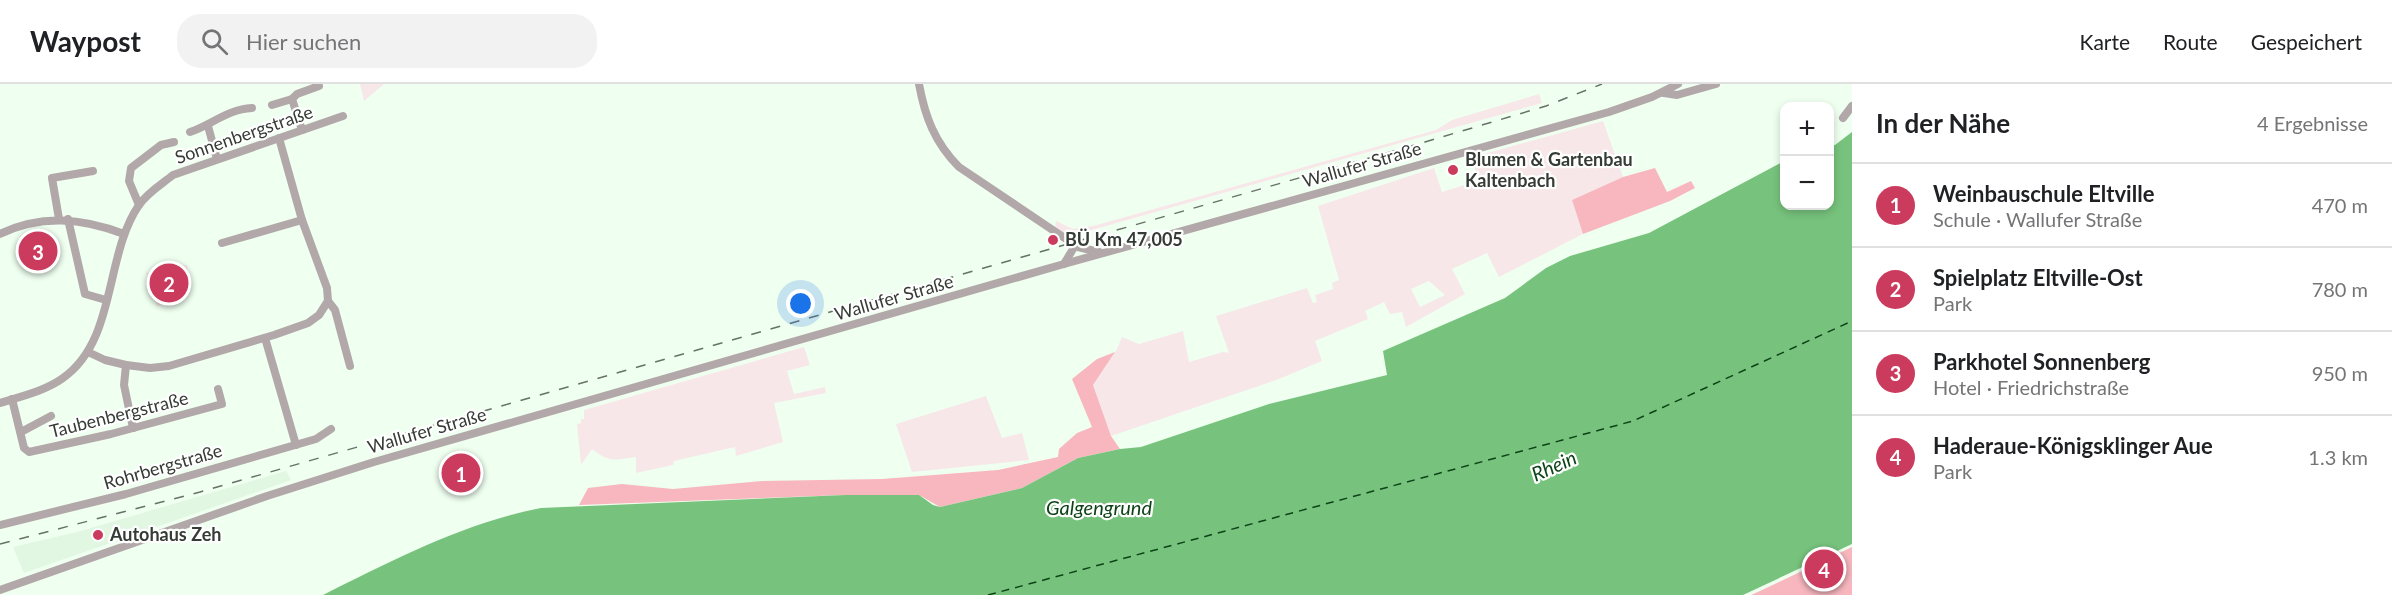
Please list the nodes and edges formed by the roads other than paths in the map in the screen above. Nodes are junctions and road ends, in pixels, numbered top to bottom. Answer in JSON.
{"nodes":[{"id":1,"x":919,"y":84,"type":"edge"},
{"id":2,"x":1678,"y":84,"type":"edge"},
{"id":3,"x":1716,"y":84,"type":"edge"},
{"id":4,"x":319,"y":86,"type":"dead end"},
{"id":5,"x":1664,"y":93,"type":"junction"},
{"id":6,"x":292,"y":99,"type":"junction"},
{"id":7,"x":272,"y":105,"type":"dead end"},
{"id":8,"x":1852,"y":106,"type":"edge"},
{"id":9,"x":252,"y":108,"type":"dead end"},
{"id":10,"x":343,"y":116,"type":"dead end"},
{"id":11,"x":1843,"y":118,"type":"dead end"},
{"id":12,"x":208,"y":126,"type":"junction"},
{"id":13,"x":302,"y":130,"type":"junction"},
{"id":14,"x":190,"y":132,"type":"dead end"},
{"id":15,"x":279,"y":138,"type":"junction"},
{"id":16,"x":174,"y":142,"type":"dead end"},
{"id":17,"x":218,"y":159,"type":"junction"},
{"id":18,"x":93,"y":171,"type":"dead end"},
{"id":19,"x":139,"y":205,"type":"junction"},
{"id":20,"x":63,"y":219,"type":"junction"},
{"id":21,"x":302,"y":219,"type":"junction"},
{"id":22,"x":0,"y":234,"type":"edge"},
{"id":23,"x":124,"y":234,"type":"junction"},
{"id":24,"x":222,"y":243,"type":"dead end"},
{"id":25,"x":1074,"y":246,"type":"junction"},
{"id":26,"x":1104,"y":253,"type":"junction"},
{"id":27,"x":1081,"y":260,"type":"junction"},
{"id":28,"x":1064,"y":264,"type":"junction"},
{"id":29,"x":106,"y":300,"type":"junction"},
{"id":30,"x":328,"y":301,"type":"junction"},
{"id":31,"x":265,"y":338,"type":"junction"},
{"id":32,"x":88,"y":352,"type":"junction"},
{"id":33,"x":126,"y":365,"type":"junction"},
{"id":34,"x":350,"y":366,"type":"dead end"},
{"id":35,"x":218,"y":389,"type":"dead end"},
{"id":36,"x":12,"y":399,"type":"junction"},
{"id":37,"x":0,"y":403,"type":"edge"},
{"id":38,"x":51,"y":416,"type":"dead end"},
{"id":39,"x":133,"y":428,"type":"junction"},
{"id":40,"x":331,"y":429,"type":"dead end"},
{"id":41,"x":21,"y":432,"type":"junction"},
{"id":42,"x":296,"y":445,"type":"junction"},
{"id":43,"x":0,"y":525,"type":"edge"},
{"id":44,"x":0,"y":590,"type":"edge"}],
"edges":[{"from":1,"to":25,"type":"street"},
{"from":2,"to":5,"type":"street"},
{"from":3,"to":5,"type":"street"},
{"from":4,"to":6,"type":"street"},
{"from":5,"to":26,"type":"street","name":"Wallufer Straße"},
{"from":6,"to":7,"type":"street"},
{"from":6,"to":13,"type":"street"},
{"from":8,"to":11,"type":"street"},
{"from":9,"to":12,"type":"street"},
{"from":10,"to":13,"type":"street","name":"Sonnenbergstraße"},
{"from":12,"to":14,"type":"street"},
{"from":12,"to":17,"type":"street"},
{"from":13,"to":15,"type":"street","name":"Sonnenbergstraße"},
{"from":15,"to":17,"type":"street","name":"Sonnenbergstraße"},
{"from":15,"to":21,"type":"street"},
{"from":16,"to":19,"type":"street"},
{"from":17,"to":19,"type":"street","name":"Sonnenbergstraße"},
{"from":18,"to":20,"type":"street"},
{"from":19,"to":23,"type":"street","name":"Sonnenbergstraße"},
{"from":20,"to":22,"type":"street"},
{"from":20,"to":23,"type":"street"},
{"from":20,"to":29,"type":"street"},
{"from":21,"to":24,"type":"street"},
{"from":21,"to":30,"type":"street"},
{"from":23,"to":29,"type":"street","name":"Sonnenbergstraße"},
{"from":25,"to":26,"type":"street"},
{"from":25,"to":27,"type":"street"},
{"from":25,"to":28,"type":"street"},
{"from":26,"to":27,"type":"street","name":"Wallufer Straße"},
{"from":27,"to":28,"type":"street","name":"Wallufer Straße"},
{"from":28,"to":44,"type":"street","name":"Wallufer Straße"},
{"from":29,"to":32,"type":"street","name":"Sonnenbergstraße"},
{"from":30,"to":31,"type":"street"},
{"from":30,"to":34,"type":"street"},
{"from":31,"to":33,"type":"street"},
{"from":31,"to":42,"type":"street"},
{"from":32,"to":33,"type":"street"},
{"from":32,"to":36,"type":"street","name":"Sonnenbergstraße"},
{"from":33,"to":39,"type":"street"},
{"from":35,"to":39,"type":"street","name":"Taubenbergstraße"},
{"from":36,"to":37,"type":"street","name":"Sonnenbergstraße"},
{"from":36,"to":41,"type":"street","name":"Taubenbergstraße"},
{"from":38,"to":41,"type":"street","name":"Taubenbergstraße"},
{"from":39,"to":41,"type":"street","name":"Taubenbergstraße"},
{"from":40,"to":42,"type":"street","name":"Rohrbergstraße"},
{"from":42,"to":43,"type":"street","name":"Rohrbergstraße"}]}
